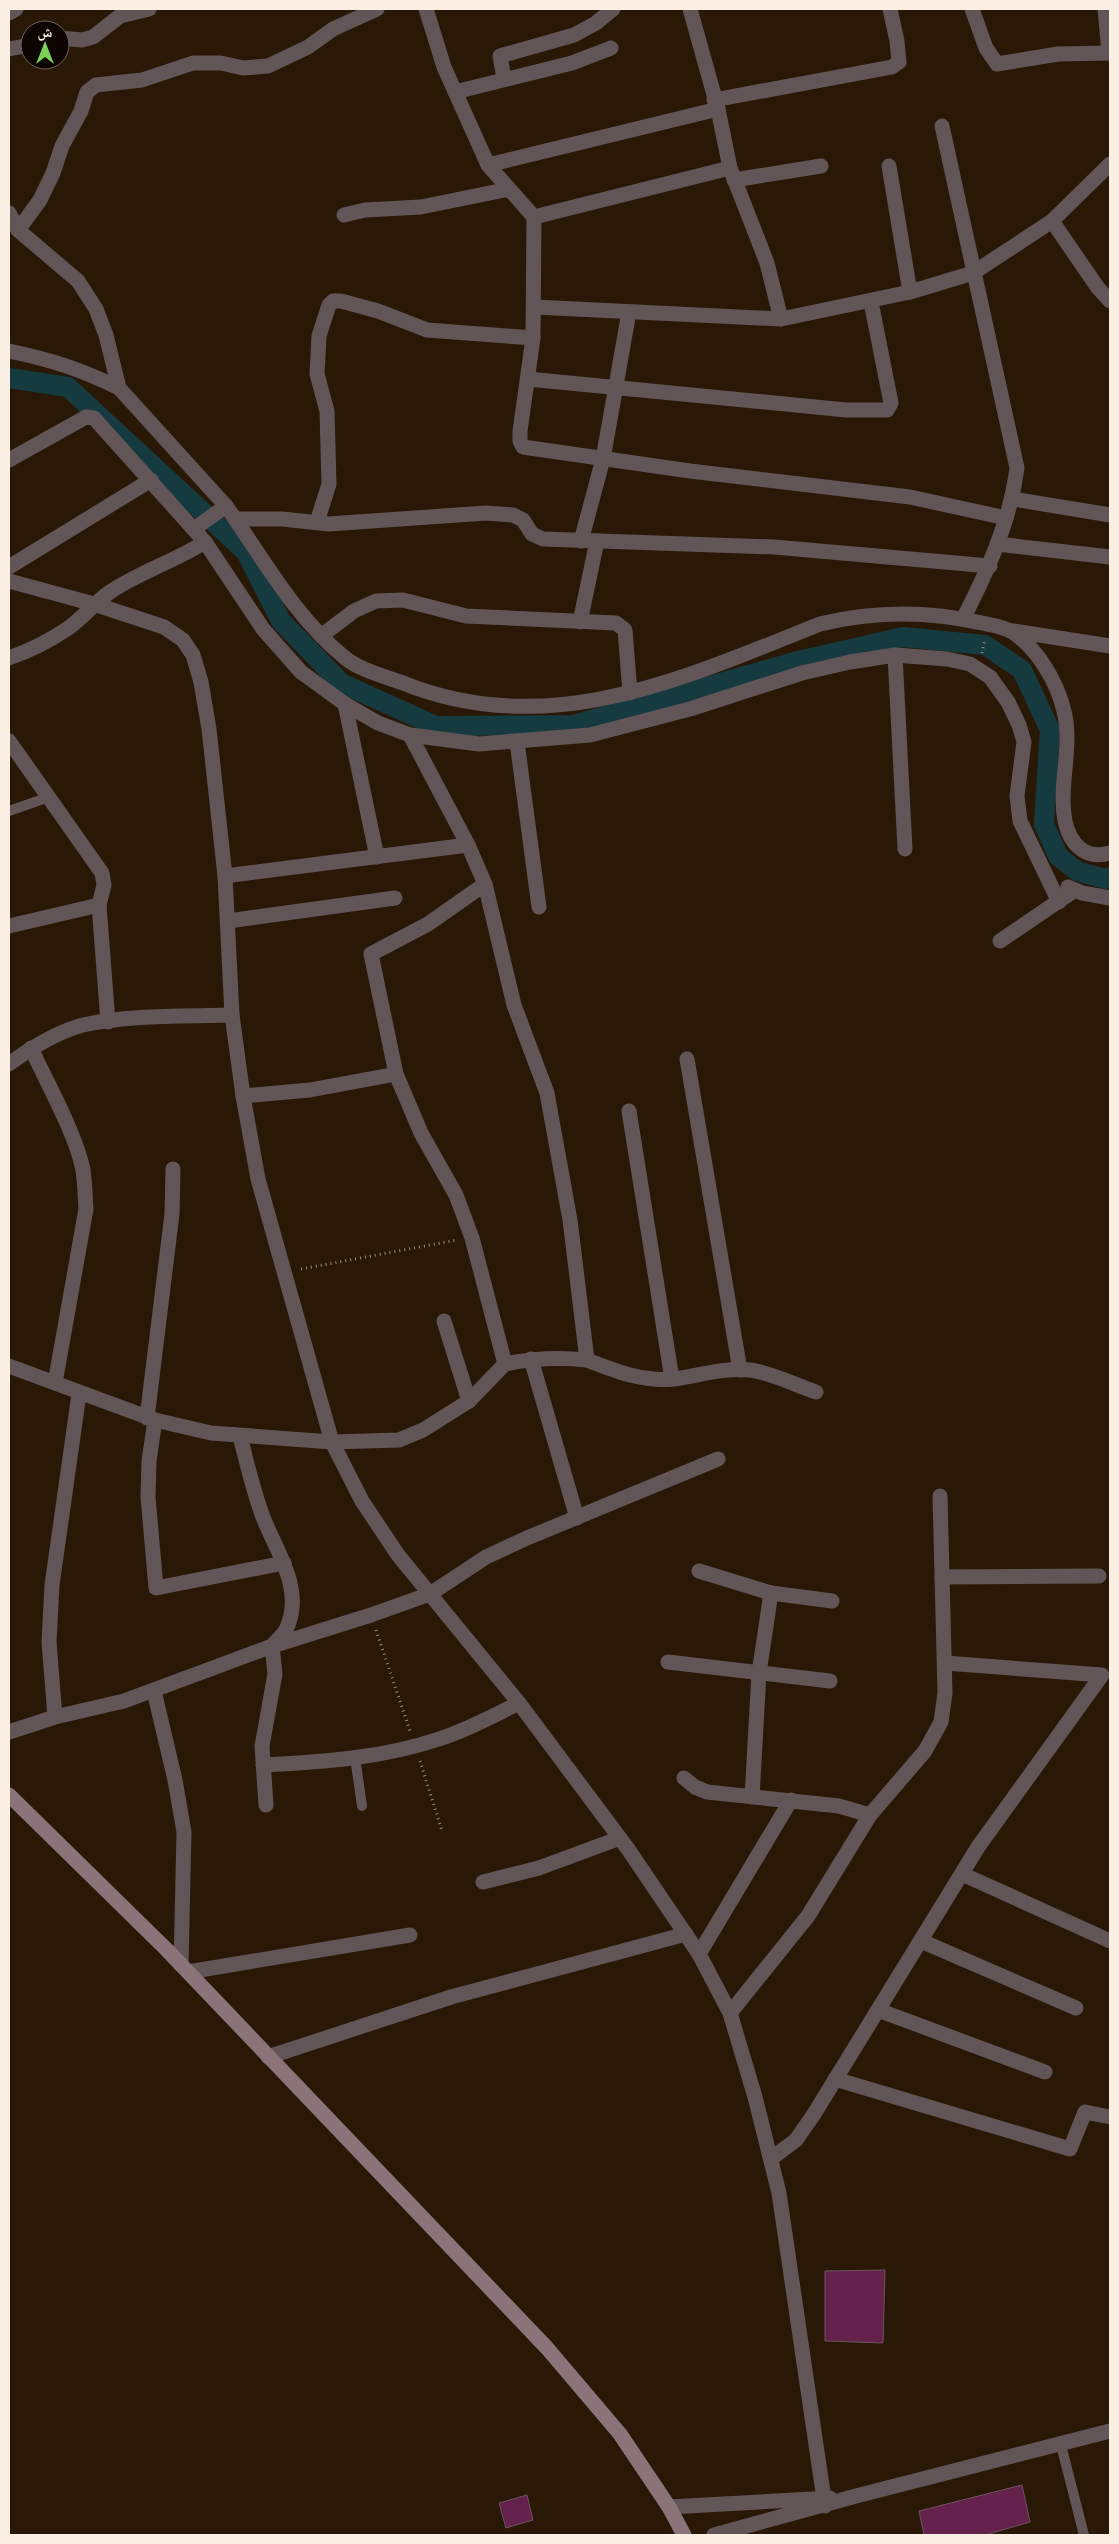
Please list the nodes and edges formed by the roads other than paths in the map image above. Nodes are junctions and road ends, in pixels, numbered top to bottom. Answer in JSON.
{"nodes":[{"id":1,"x":16,"y":9,"type":"edge"},
{"id":2,"x":149,"y":9,"type":"edge"},
{"id":3,"x":377,"y":9,"type":"edge"},
{"id":4,"x":426,"y":9,"type":"edge"},
{"id":5,"x":613,"y":9,"type":"edge"},
{"id":6,"x":690,"y":9,"type":"edge"},
{"id":7,"x":890,"y":9,"type":"edge"},
{"id":8,"x":972,"y":9,"type":"edge"},
{"id":9,"x":1105,"y":9,"type":"edge"},
{"id":10,"x":9,"y":13,"type":"edge"},
{"id":11,"x":70,"y":39,"type":"edge"},
{"id":12,"x":611,"y":48,"type":"dead end"},
{"id":13,"x":1110,"y":53,"type":"edge"},
{"id":14,"x":504,"y":78,"type":"junction"},
{"id":15,"x":455,"y":92,"type":"junction"},
{"id":16,"x":716,"y":105,"type":"junction"},
{"id":17,"x":942,"y":126,"type":"dead end"},
{"id":18,"x":1110,"y":164,"type":"edge"},
{"id":19,"x":488,"y":165,"type":"junction"},
{"id":20,"x":821,"y":166,"type":"dead end"},
{"id":21,"x":889,"y":166,"type":"dead end"},
{"id":22,"x":732,"y":174,"type":"junction"},
{"id":23,"x":509,"y":189,"type":"junction"},
{"id":24,"x":9,"y":212,"type":"edge"},
{"id":25,"x":344,"y":215,"type":"dead end"},
{"id":26,"x":534,"y":217,"type":"junction"},
{"id":27,"x":1052,"y":221,"type":"junction"},
{"id":28,"x":18,"y":230,"type":"junction"},
{"id":29,"x":972,"y":273,"type":"junction"},
{"id":30,"x":910,"y":292,"type":"junction"},
{"id":31,"x":1110,"y":301,"type":"edge"},
{"id":32,"x":871,"y":302,"type":"junction"},
{"id":33,"x":535,"y":307,"type":"junction"},
{"id":34,"x":629,"y":312,"type":"junction"},
{"id":35,"x":781,"y":319,"type":"junction"},
{"id":36,"x":533,"y":338,"type":"junction"},
{"id":37,"x":9,"y":351,"type":"edge"},
{"id":38,"x":528,"y":378,"type":"junction"},
{"id":39,"x":617,"y":387,"type":"junction"},
{"id":40,"x":119,"y":388,"type":"junction"},
{"id":41,"x":603,"y":459,"type":"junction"},
{"id":42,"x":9,"y":460,"type":"edge"},
{"id":43,"x":151,"y":480,"type":"junction"},
{"id":44,"x":1013,"y":499,"type":"junction"},
{"id":45,"x":223,"y":508,"type":"junction"},
{"id":46,"x":1110,"y":516,"type":"edge"},
{"id":47,"x":1006,"y":518,"type":"junction"},
{"id":48,"x":235,"y":519,"type":"junction"},
{"id":49,"x":317,"y":522,"type":"junction"},
{"id":50,"x":197,"y":527,"type":"junction"},
{"id":51,"x":581,"y":541,"type":"junction"},
{"id":52,"x":597,"y":541,"type":"junction"},
{"id":53,"x":205,"y":542,"type":"junction"},
{"id":54,"x":997,"y":544,"type":"junction"},
{"id":55,"x":1110,"y":557,"type":"edge"},
{"id":56,"x":990,"y":566,"type":"junction"},
{"id":57,"x":9,"y":567,"type":"edge"},
{"id":58,"x":9,"y":582,"type":"edge"},
{"id":59,"x":94,"y":604,"type":"junction"},
{"id":60,"x":964,"y":619,"type":"junction"},
{"id":61,"x":580,"y":622,"type":"junction"},
{"id":62,"x":1013,"y":631,"type":"junction"},
{"id":63,"x":321,"y":636,"type":"junction"},
{"id":64,"x":1110,"y":646,"type":"edge"},
{"id":65,"x":895,"y":655,"type":"junction"},
{"id":66,"x":9,"y":658,"type":"edge"},
{"id":67,"x":630,"y":693,"type":"junction"},
{"id":68,"x":345,"y":704,"type":"junction"},
{"id":69,"x":410,"y":735,"type":"junction"},
{"id":70,"x":9,"y":740,"type":"edge"},
{"id":71,"x":517,"y":742,"type":"junction"},
{"id":72,"x":49,"y":798,"type":"junction"},
{"id":73,"x":9,"y":811,"type":"edge"},
{"id":74,"x":468,"y":844,"type":"junction"},
{"id":75,"x":905,"y":849,"type":"dead end"},
{"id":76,"x":1110,"y":853,"type":"edge"},
{"id":77,"x":377,"y":857,"type":"junction"},
{"id":78,"x":224,"y":876,"type":"junction"},
{"id":79,"x":1048,"y":879,"type":"junction"},
{"id":80,"x":485,"y":884,"type":"junction"},
{"id":81,"x":1075,"y":890,"type":"junction"},
{"id":82,"x":395,"y":898,"type":"dead end"},
{"id":83,"x":1110,"y":898,"type":"edge"},
{"id":84,"x":1059,"y":902,"type":"junction"},
{"id":85,"x":99,"y":906,"type":"junction"},
{"id":86,"x":539,"y":907,"type":"dead end"},
{"id":87,"x":228,"y":921,"type":"junction"},
{"id":88,"x":9,"y":926,"type":"edge"},
{"id":89,"x":1000,"y":941,"type":"dead end"},
{"id":90,"x":232,"y":1015,"type":"junction"},
{"id":91,"x":108,"y":1022,"type":"junction"},
{"id":92,"x":31,"y":1048,"type":"junction"},
{"id":93,"x":687,"y":1059,"type":"dead end"},
{"id":94,"x":9,"y":1064,"type":"edge"},
{"id":95,"x":396,"y":1074,"type":"junction"},
{"id":96,"x":243,"y":1096,"type":"junction"},
{"id":97,"x":629,"y":1111,"type":"dead end"},
{"id":98,"x":173,"y":1169,"type":"dead end"},
{"id":99,"x":444,"y":1321,"type":"dead end"},
{"id":100,"x":531,"y":1359,"type":"junction"},
{"id":101,"x":587,"y":1360,"type":"junction"},
{"id":102,"x":505,"y":1364,"type":"junction"},
{"id":103,"x":9,"y":1366,"type":"edge"},
{"id":104,"x":740,"y":1370,"type":"junction"},
{"id":105,"x":672,"y":1379,"type":"junction"},
{"id":106,"x":54,"y":1383,"type":"junction"},
{"id":107,"x":816,"y":1392,"type":"dead end"},
{"id":108,"x":79,"y":1394,"type":"junction"},
{"id":109,"x":469,"y":1401,"type":"junction"},
{"id":110,"x":151,"y":1419,"type":"junction"},
{"id":111,"x":240,"y":1436,"type":"junction"},
{"id":112,"x":332,"y":1442,"type":"junction"},
{"id":113,"x":718,"y":1460,"type":"dead end"},
{"id":114,"x":940,"y":1496,"type":"dead end"},
{"id":115,"x":577,"y":1518,"type":"junction"},
{"id":116,"x":284,"y":1563,"type":"junction"},
{"id":117,"x":699,"y":1571,"type":"dead end"},
{"id":118,"x":1099,"y":1576,"type":"dead end"},
{"id":119,"x":942,"y":1577,"type":"junction"},
{"id":120,"x":771,"y":1593,"type":"junction"},
{"id":121,"x":430,"y":1594,"type":"junction"},
{"id":122,"x":832,"y":1601,"type":"dead end"},
{"id":123,"x":272,"y":1646,"type":"junction"},
{"id":124,"x":668,"y":1662,"type":"dead end"},
{"id":125,"x":945,"y":1662,"type":"junction"},
{"id":126,"x":759,"y":1672,"type":"junction"},
{"id":127,"x":830,"y":1681,"type":"dead end"},
{"id":128,"x":154,"y":1690,"type":"junction"},
{"id":129,"x":519,"y":1704,"type":"junction"},
{"id":130,"x":55,"y":1717,"type":"junction"},
{"id":131,"x":9,"y":1732,"type":"edge"},
{"id":132,"x":355,"y":1757,"type":"junction"},
{"id":133,"x":263,"y":1765,"type":"junction"},
{"id":134,"x":684,"y":1778,"type":"dead end"},
{"id":135,"x":9,"y":1796,"type":"edge"},
{"id":136,"x":752,"y":1797,"type":"junction"},
{"id":137,"x":791,"y":1800,"type":"junction"},
{"id":138,"x":266,"y":1805,"type":"dead end"},
{"id":139,"x":362,"y":1806,"type":"dead end"},
{"id":140,"x":870,"y":1815,"type":"junction"},
{"id":141,"x":620,"y":1838,"type":"junction"},
{"id":142,"x":962,"y":1874,"type":"junction"},
{"id":143,"x":483,"y":1882,"type":"dead end"},
{"id":144,"x":410,"y":1934,"type":"dead end"},
{"id":145,"x":686,"y":1934,"type":"junction"},
{"id":146,"x":921,"y":1941,"type":"junction"},
{"id":147,"x":1110,"y":1942,"type":"edge"},
{"id":148,"x":699,"y":1954,"type":"junction"},
{"id":149,"x":185,"y":1968,"type":"junction"},
{"id":150,"x":1076,"y":2008,"type":"dead end"},
{"id":151,"x":878,"y":2010,"type":"junction"},
{"id":152,"x":730,"y":2013,"type":"junction"},
{"id":153,"x":268,"y":2057,"type":"junction"},
{"id":154,"x":1045,"y":2072,"type":"dead end"},
{"id":155,"x":835,"y":2079,"type":"junction"},
{"id":156,"x":1110,"y":2118,"type":"edge"},
{"id":157,"x":772,"y":2158,"type":"junction"},
{"id":158,"x":1110,"y":2431,"type":"edge"},
{"id":159,"x":1062,"y":2445,"type":"junction"},
{"id":160,"x":824,"y":2502,"type":"junction"},
{"id":161,"x":669,"y":2507,"type":"junction"},
{"id":162,"x":684,"y":2535,"type":"edge"},
{"id":163,"x":714,"y":2535,"type":"edge"},
{"id":164,"x":1084,"y":2535,"type":"edge"}],
"edges":[{"from":1,"to":10,"type":"street"},
{"from":2,"to":11,"type":"street"},
{"from":3,"to":28,"type":"street"},
{"from":4,"to":15,"type":"street"},
{"from":5,"to":14,"type":"street"},
{"from":6,"to":16,"type":"street"},
{"from":7,"to":16,"type":"street"},
{"from":8,"to":13,"type":"street"},
{"from":9,"to":13,"type":"street"},
{"from":12,"to":14,"type":"street"},
{"from":14,"to":15,"type":"street"},
{"from":15,"to":19,"type":"street"},
{"from":16,"to":19,"type":"street"},
{"from":16,"to":22,"type":"street"},
{"from":17,"to":29,"type":"street"},
{"from":18,"to":27,"type":"street"},
{"from":19,"to":23,"type":"street"},
{"from":20,"to":22,"type":"street"},
{"from":21,"to":30,"type":"street"},
{"from":22,"to":26,"type":"street"},
{"from":22,"to":35,"type":"street"},
{"from":23,"to":25,"type":"street"},
{"from":23,"to":26,"type":"street"},
{"from":24,"to":28,"type":"street"},
{"from":26,"to":33,"type":"street"},
{"from":27,"to":29,"type":"street"},
{"from":27,"to":31,"type":"street"},
{"from":28,"to":40,"type":"street"},
{"from":29,"to":30,"type":"street"},
{"from":29,"to":44,"type":"street"},
{"from":30,"to":32,"type":"street"},
{"from":32,"to":35,"type":"street"},
{"from":32,"to":39,"type":"street"},
{"from":33,"to":34,"type":"street"},
{"from":33,"to":36,"type":"street"},
{"from":34,"to":35,"type":"street"},
{"from":34,"to":39,"type":"street"},
{"from":36,"to":38,"type":"street"},
{"from":36,"to":49,"type":"street"},
{"from":37,"to":40,"type":"street"},
{"from":38,"to":39,"type":"street"},
{"from":38,"to":41,"type":"street"},
{"from":39,"to":41,"type":"street"},
{"from":40,"to":45,"type":"street"},
{"from":41,"to":47,"type":"street"},
{"from":41,"to":51,"type":"street"},
{"from":42,"to":43,"type":"street"},
{"from":43,"to":50,"type":"street"},
{"from":43,"to":57,"type":"street"},
{"from":44,"to":46,"type":"street"},
{"from":44,"to":47,"type":"street"},
{"from":45,"to":48,"type":"street"},
{"from":45,"to":50,"type":"street"},
{"from":47,"to":54,"type":"street"},
{"from":48,"to":49,"type":"street"},
{"from":48,"to":63,"type":"street"},
{"from":49,"to":51,"type":"street"},
{"from":50,"to":53,"type":"street"},
{"from":51,"to":52,"type":"street"},
{"from":52,"to":56,"type":"street"},
{"from":52,"to":61,"type":"street"},
{"from":53,"to":59,"type":"street"},
{"from":53,"to":68,"type":"street"},
{"from":54,"to":55,"type":"street"},
{"from":54,"to":56,"type":"street"},
{"from":56,"to":60,"type":"street"},
{"from":58,"to":59,"type":"street"},
{"from":59,"to":66,"type":"street"},
{"from":59,"to":78,"type":"street"},
{"from":60,"to":62,"type":"street"},
{"from":60,"to":67,"type":"street"},
{"from":61,"to":63,"type":"street"},
{"from":61,"to":67,"type":"street"},
{"from":62,"to":64,"type":"street"},
{"from":62,"to":76,"type":"street"},
{"from":63,"to":67,"type":"street"},
{"from":65,"to":71,"type":"street"},
{"from":65,"to":75,"type":"street"},
{"from":65,"to":79,"type":"street"},
{"from":68,"to":69,"type":"street"},
{"from":68,"to":77,"type":"street"},
{"from":69,"to":71,"type":"street"},
{"from":69,"to":74,"type":"street"},
{"from":70,"to":72,"type":"street"},
{"from":71,"to":86,"type":"street"},
{"from":72,"to":73,"type":"lane"},
{"from":72,"to":85,"type":"street"},
{"from":74,"to":77,"type":"street"},
{"from":74,"to":80,"type":"street"},
{"from":77,"to":78,"type":"street"},
{"from":78,"to":87,"type":"street"},
{"from":79,"to":81,"type":"street"},
{"from":79,"to":84,"type":"street"},
{"from":80,"to":95,"type":"street"},
{"from":80,"to":101,"type":"street"},
{"from":81,"to":83,"type":"street"},
{"from":81,"to":84,"type":"street"},
{"from":82,"to":87,"type":"street"},
{"from":84,"to":89,"type":"street"},
{"from":85,"to":88,"type":"street"},
{"from":85,"to":91,"type":"street"},
{"from":87,"to":90,"type":"street"},
{"from":90,"to":91,"type":"street"},
{"from":90,"to":96,"type":"street"},
{"from":91,"to":92,"type":"street"},
{"from":92,"to":94,"type":"street"},
{"from":92,"to":106,"type":"street"},
{"from":93,"to":104,"type":"street"},
{"from":95,"to":96,"type":"street"},
{"from":95,"to":102,"type":"street"},
{"from":96,"to":112,"type":"street"},
{"from":97,"to":105,"type":"street"},
{"from":98,"to":110,"type":"street"},
{"from":99,"to":109,"type":"street"},
{"from":100,"to":101,"type":"street"},
{"from":100,"to":102,"type":"street"},
{"from":100,"to":115,"type":"street"},
{"from":101,"to":105,"type":"street"},
{"from":102,"to":109,"type":"street"},
{"from":103,"to":106,"type":"street"},
{"from":104,"to":105,"type":"street"},
{"from":104,"to":107,"type":"street"},
{"from":106,"to":108,"type":"street"},
{"from":108,"to":110,"type":"street"},
{"from":108,"to":130,"type":"street"},
{"from":109,"to":112,"type":"street"},
{"from":110,"to":111,"type":"street"},
{"from":110,"to":116,"type":"street"},
{"from":111,"to":112,"type":"street"},
{"from":111,"to":116,"type":"street"},
{"from":112,"to":121,"type":"street"},
{"from":113,"to":115,"type":"street"},
{"from":114,"to":119,"type":"street"},
{"from":115,"to":121,"type":"street"},
{"from":116,"to":123,"type":"street"},
{"from":117,"to":120,"type":"street"},
{"from":118,"to":119,"type":"street"},
{"from":119,"to":125,"type":"street"},
{"from":120,"to":122,"type":"street"},
{"from":120,"to":126,"type":"street"},
{"from":121,"to":123,"type":"street"},
{"from":121,"to":129,"type":"street"},
{"from":123,"to":128,"type":"street"},
{"from":123,"to":133,"type":"street"},
{"from":124,"to":126,"type":"street"},
{"from":125,"to":140,"type":"street"},
{"from":125,"to":142,"type":"street"},
{"from":126,"to":127,"type":"street"},
{"from":126,"to":136,"type":"street"},
{"from":128,"to":130,"type":"street"},
{"from":128,"to":149,"type":"street"},
{"from":129,"to":132,"type":"street"},
{"from":129,"to":141,"type":"street"},
{"from":130,"to":131,"type":"street"},
{"from":132,"to":133,"type":"street"},
{"from":132,"to":139,"type":"lane"},
{"from":133,"to":138,"type":"street"},
{"from":134,"to":136,"type":"street"},
{"from":135,"to":149,"type":"main road"},
{"from":136,"to":137,"type":"street"},
{"from":137,"to":140,"type":"street"},
{"from":137,"to":148,"type":"street"},
{"from":140,"to":152,"type":"street"},
{"from":141,"to":143,"type":"street"},
{"from":141,"to":145,"type":"street"},
{"from":142,"to":146,"type":"street"},
{"from":142,"to":147,"type":"street"},
{"from":144,"to":149,"type":"street"},
{"from":145,"to":148,"type":"street"},
{"from":145,"to":153,"type":"street"},
{"from":146,"to":150,"type":"street"},
{"from":146,"to":151,"type":"street"},
{"from":148,"to":152,"type":"street"},
{"from":149,"to":153,"type":"main road"},
{"from":151,"to":154,"type":"street"},
{"from":151,"to":155,"type":"street"},
{"from":152,"to":157,"type":"street"},
{"from":153,"to":161,"type":"main road"},
{"from":155,"to":156,"type":"street"},
{"from":155,"to":157,"type":"street"},
{"from":157,"to":160,"type":"street"},
{"from":158,"to":159,"type":"street"},
{"from":159,"to":160,"type":"street"},
{"from":159,"to":164,"type":"lane"},
{"from":160,"to":161,"type":"street"},
{"from":160,"to":163,"type":"street"},
{"from":161,"to":162,"type":"main road"}]}
